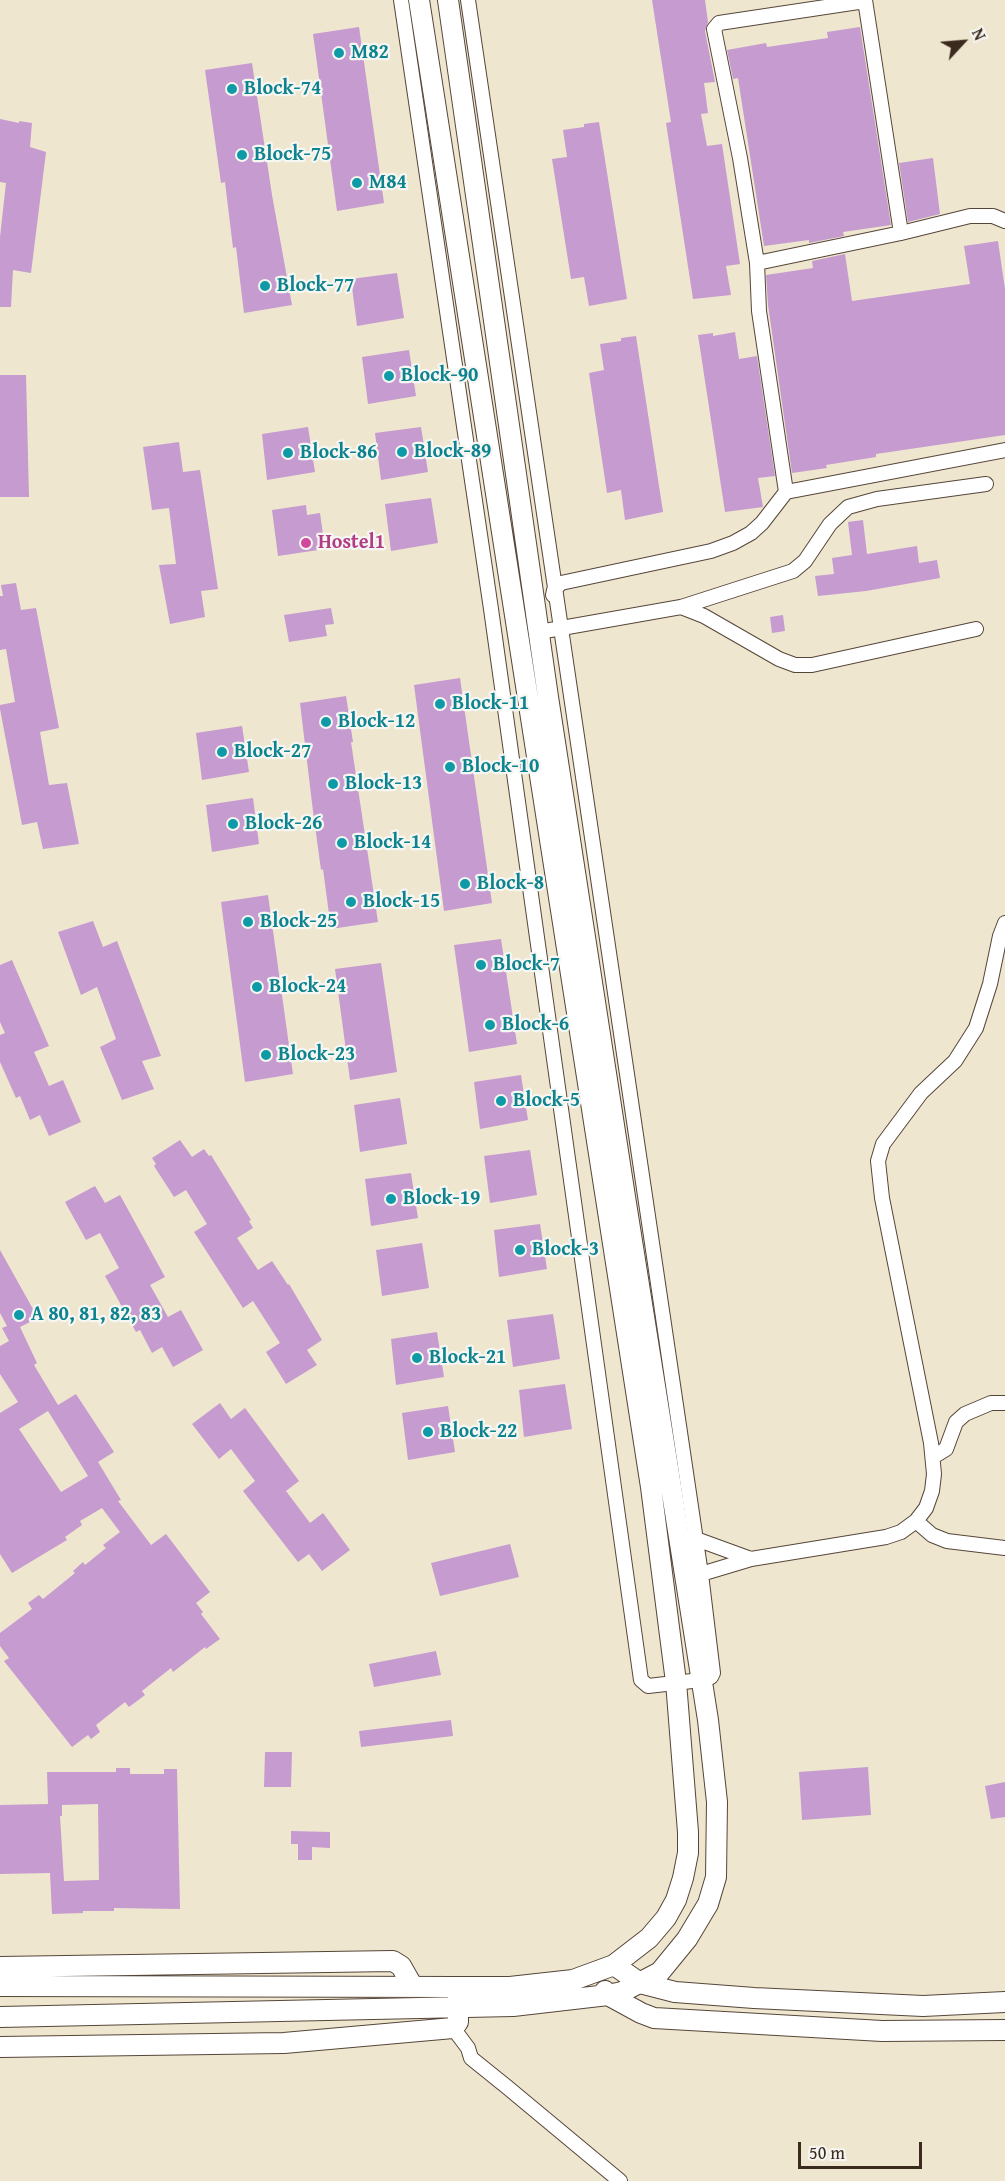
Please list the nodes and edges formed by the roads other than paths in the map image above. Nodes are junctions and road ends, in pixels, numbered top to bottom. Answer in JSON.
{"nodes":[{"id":1,"x":401,"y":0,"type":"edge"},
{"id":2,"x":419,"y":0,"type":"edge"},
{"id":3,"x":448,"y":0,"type":"edge"},
{"id":4,"x":468,"y":0,"type":"edge"},
{"id":5,"x":865,"y":0,"type":"edge"},
{"id":6,"x":1005,"y":221,"type":"edge"},
{"id":7,"x":901,"y":233,"type":"junction"},
{"id":8,"x":757,"y":263,"type":"junction"},
{"id":9,"x":1005,"y":450,"type":"edge"},
{"id":10,"x":986,"y":484,"type":"dead end"},
{"id":11,"x":786,"y":492,"type":"junction"},
{"id":12,"x":554,"y":590,"type":"junction"},
{"id":13,"x":681,"y":607,"type":"junction"},
{"id":14,"x":538,"y":623,"type":"junction"},
{"id":15,"x":560,"y":628,"type":"junction"},
{"id":16,"x":976,"y":629,"type":"dead end"},
{"id":17,"x":1005,"y":923,"type":"edge"},
{"id":18,"x":1005,"y":1403,"type":"edge"},
{"id":19,"x":933,"y":1457,"type":"junction"},
{"id":20,"x":916,"y":1521,"type":"junction"},
{"id":21,"x":696,"y":1539,"type":"junction"},
{"id":22,"x":1005,"y":1548,"type":"edge"},
{"id":23,"x":751,"y":1559,"type":"junction"},
{"id":24,"x":701,"y":1574,"type":"junction"},
{"id":25,"x":701,"y":1680,"type":"junction"},
{"id":26,"x":676,"y":1682,"type":"junction"},
{"id":27,"x":615,"y":1965,"type":"junction"},
{"id":28,"x":0,"y":1967,"type":"edge"},
{"id":29,"x":590,"y":1975,"type":"junction"},
{"id":30,"x":640,"y":1983,"type":"junction"},
{"id":31,"x":0,"y":1986,"type":"edge"},
{"id":32,"x":413,"y":1987,"type":"junction"},
{"id":33,"x":457,"y":1987,"type":"junction"},
{"id":34,"x":608,"y":1995,"type":"junction"},
{"id":35,"x":1005,"y":2002,"type":"edge"},
{"id":36,"x":459,"y":2008,"type":"junction"},
{"id":37,"x":0,"y":2017,"type":"edge"},
{"id":38,"x":453,"y":2028,"type":"junction"},
{"id":39,"x":1005,"y":2030,"type":"edge"},
{"id":40,"x":0,"y":2047,"type":"edge"},
{"id":41,"x":620,"y":2181,"type":"edge"}],
"edges":[{"from":1,"to":26,"type":"street"},
{"from":2,"to":26,"type":"main road"},
{"from":3,"to":14,"type":"main road"},
{"from":4,"to":12,"type":"street"},
{"from":5,"to":7,"type":"street"},
{"from":5,"to":8,"type":"street"},
{"from":6,"to":7,"type":"street"},
{"from":7,"to":8,"type":"street"},
{"from":8,"to":11,"type":"street"},
{"from":9,"to":11,"type":"street"},
{"from":10,"to":13,"type":"street"},
{"from":11,"to":12,"type":"street"},
{"from":12,"to":14,"type":"street"},
{"from":12,"to":15,"type":"street"},
{"from":13,"to":15,"type":"street"},
{"from":13,"to":16,"type":"street"},
{"from":14,"to":15,"type":"street"},
{"from":14,"to":25,"type":"main road"},
{"from":15,"to":21,"type":"street"},
{"from":17,"to":19,"type":"street"},
{"from":18,"to":19,"type":"street"},
{"from":19,"to":20,"type":"street"},
{"from":20,"to":22,"type":"street"},
{"from":20,"to":23,"type":"street"},
{"from":21,"to":23,"type":"street"},
{"from":21,"to":24,"type":"street"},
{"from":23,"to":24,"type":"street"},
{"from":24,"to":25,"type":"street"},
{"from":25,"to":26,"type":"street"},
{"from":25,"to":30,"type":"main road"},
{"from":26,"to":27,"type":"main road"},
{"from":27,"to":29,"type":"main road"},
{"from":27,"to":30,"type":"main road"},
{"from":28,"to":32,"type":"main road"},
{"from":29,"to":33,"type":"main road"},
{"from":29,"to":34,"type":"main road"},
{"from":30,"to":34,"type":"main road"},
{"from":30,"to":35,"type":"main road"},
{"from":31,"to":32,"type":"main road"},
{"from":32,"to":33,"type":"main road"},
{"from":33,"to":36,"type":"main road"},
{"from":34,"to":36,"type":"main road"},
{"from":34,"to":39,"type":"main road"},
{"from":36,"to":37,"type":"main road"},
{"from":36,"to":38,"type":"main road"},
{"from":38,"to":40,"type":"main road"},
{"from":38,"to":41,"type":"street"}]}
